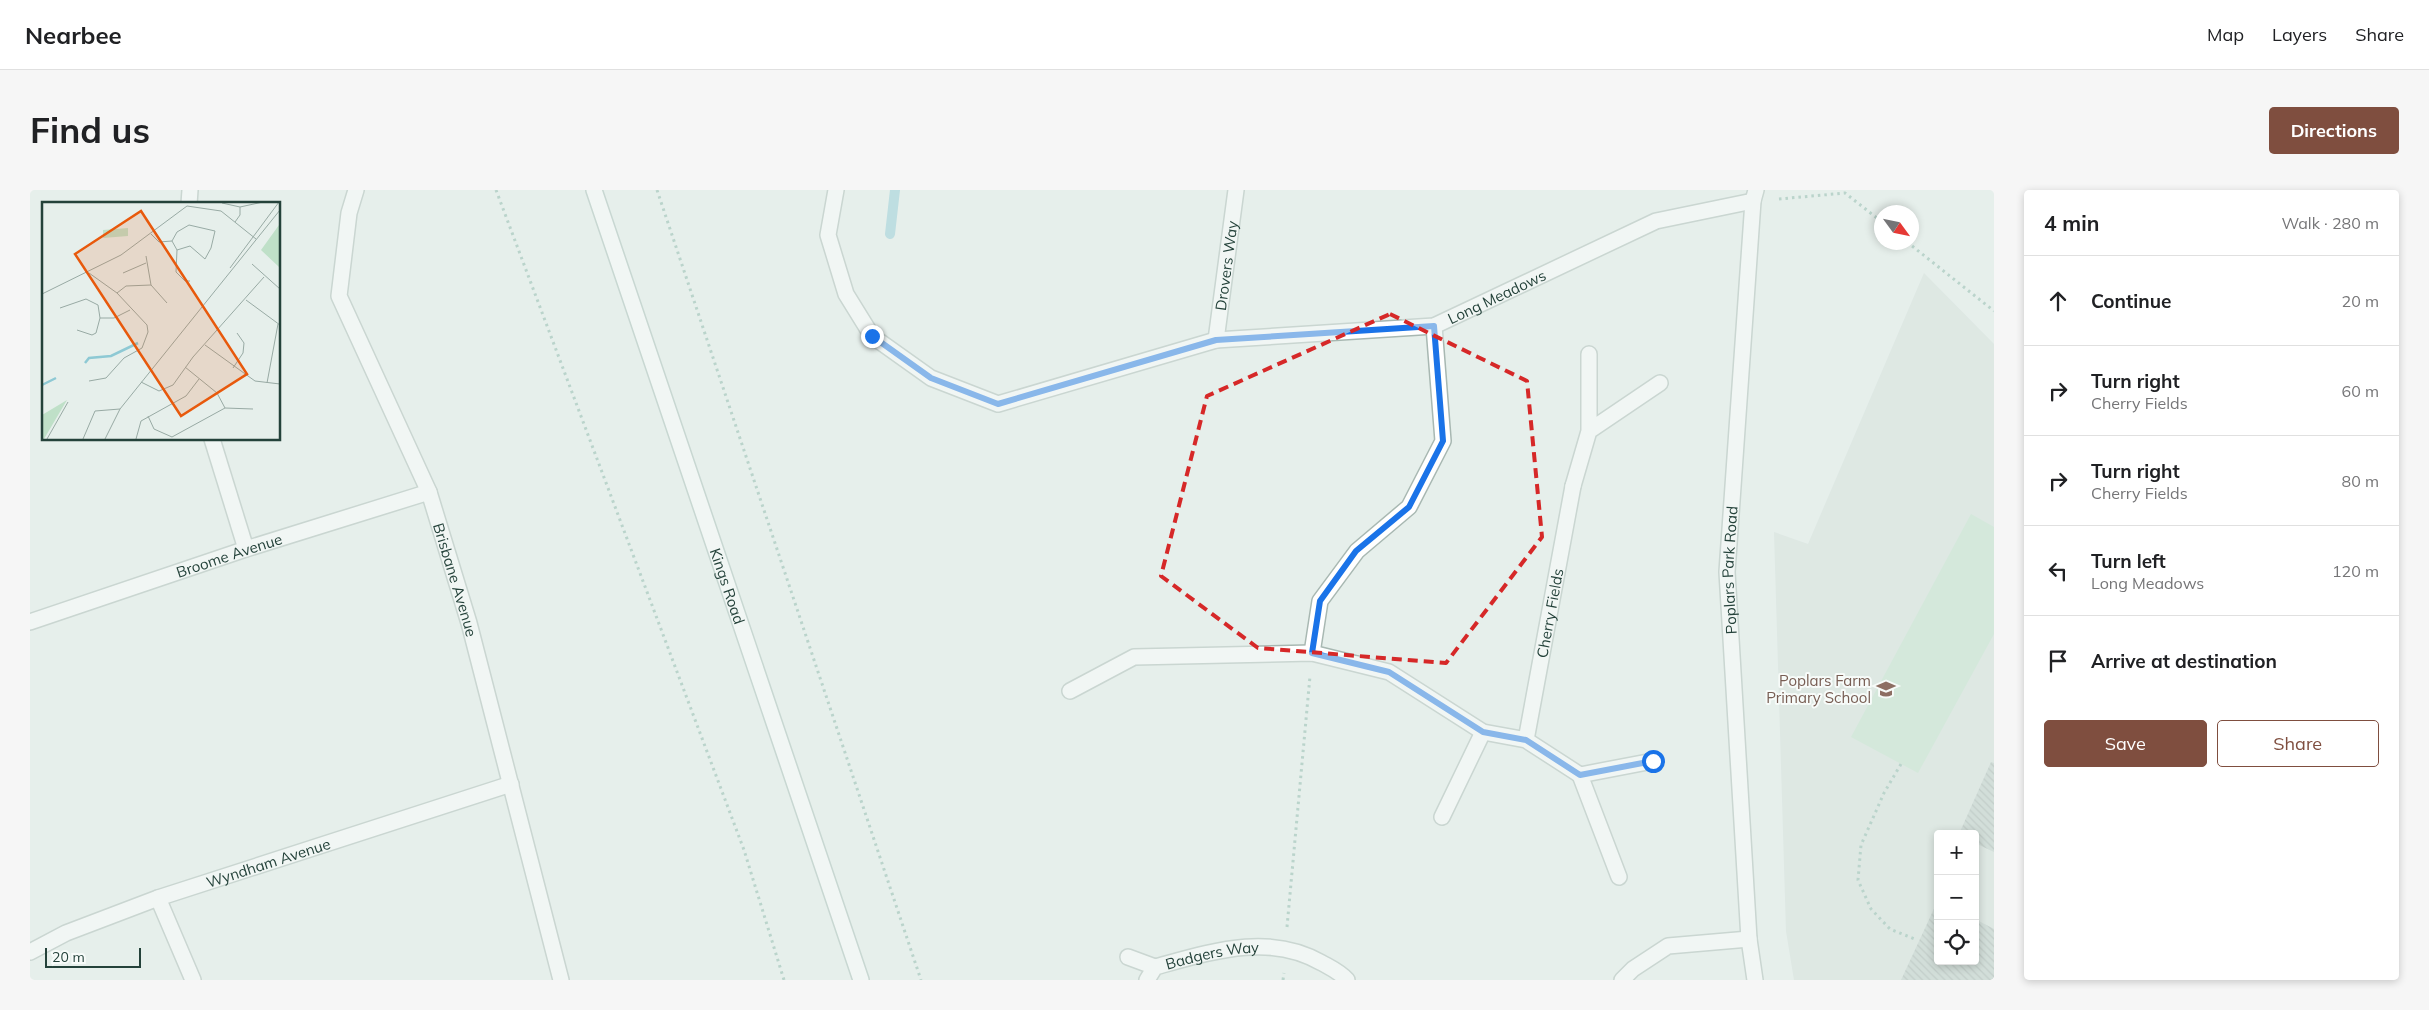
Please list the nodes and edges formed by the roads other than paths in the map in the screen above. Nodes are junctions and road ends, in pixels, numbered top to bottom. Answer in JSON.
{"nodes":[{"id":1,"x":356,"y":190,"type":"edge"},
{"id":2,"x":594,"y":190,"type":"edge"},
{"id":3,"x":836,"y":190,"type":"edge"},
{"id":4,"x":1236,"y":190,"type":"edge"},
{"id":5,"x":1755,"y":196,"type":"edge"},
{"id":6,"x":1434,"y":326,"type":"junction"},
{"id":7,"x":1216,"y":340,"type":"junction"},
{"id":8,"x":1589,"y":354,"type":"dead end"},
{"id":9,"x":1660,"y":383,"type":"dead end"},
{"id":10,"x":1590,"y":431,"type":"junction"},
{"id":11,"x":212,"y":440,"type":"edge"},
{"id":12,"x":429,"y":492,"type":"junction"},
{"id":13,"x":246,"y":549,"type":"junction"},
{"id":14,"x":30,"y":622,"type":"edge"},
{"id":15,"x":1312,"y":653,"type":"junction"},
{"id":16,"x":1070,"y":691,"type":"dead end"},
{"id":17,"x":1483,"y":732,"type":"junction"},
{"id":18,"x":1526,"y":740,"type":"junction"},
{"id":19,"x":1653,"y":761,"type":"dead end"},
{"id":20,"x":1580,"y":775,"type":"junction"},
{"id":21,"x":511,"y":784,"type":"junction"},
{"id":22,"x":1442,"y":817,"type":"dead end"},
{"id":23,"x":1619,"y":877,"type":"dead end"},
{"id":24,"x":158,"y":898,"type":"junction"},
{"id":25,"x":1749,"y":939,"type":"junction"},
{"id":26,"x":30,"y":952,"type":"edge"},
{"id":27,"x":1128,"y":958,"type":"dead end"},
{"id":28,"x":1151,"y":974,"type":"edge"},
{"id":29,"x":193,"y":980,"type":"edge"},
{"id":30,"x":561,"y":980,"type":"edge"},
{"id":31,"x":861,"y":980,"type":"edge"},
{"id":32,"x":1347,"y":980,"type":"edge"},
{"id":33,"x":1622,"y":980,"type":"edge"},
{"id":34,"x":1755,"y":980,"type":"edge"}],
"edges":[{"from":1,"to":12,"type":"street","name":"Brisbane Avenue"},
{"from":2,"to":31,"type":"street","name":"Kings Road"},
{"from":3,"to":7,"type":"street","name":"Long Meadows"},
{"from":4,"to":7,"type":"street","name":"Drovers Way"},
{"from":5,"to":6,"type":"street","name":"Long Meadows"},
{"from":5,"to":25,"type":"street","name":"Poplars Park Road"},
{"from":6,"to":7,"type":"street","name":"Long Meadows"},
{"from":6,"to":15,"type":"street"},
{"from":8,"to":10,"type":"street","name":"Cherry Fields"},
{"from":9,"to":10,"type":"street"},
{"from":10,"to":18,"type":"street","name":"Cherry Fields"},
{"from":11,"to":13,"type":"street"},
{"from":12,"to":13,"type":"street","name":"Broome Avenue"},
{"from":12,"to":21,"type":"street","name":"Brisbane Avenue"},
{"from":13,"to":14,"type":"street","name":"Broome Avenue"},
{"from":15,"to":16,"type":"street"},
{"from":15,"to":17,"type":"street"},
{"from":17,"to":18,"type":"street"},
{"from":17,"to":22,"type":"street"},
{"from":18,"to":20,"type":"street"},
{"from":19,"to":20,"type":"street"},
{"from":20,"to":23,"type":"street"},
{"from":21,"to":24,"type":"street","name":"Wyndham Avenue"},
{"from":21,"to":30,"type":"street","name":"Brisbane Avenue"},
{"from":24,"to":26,"type":"street","name":"Wyndham Avenue"},
{"from":24,"to":29,"type":"street"},
{"from":25,"to":33,"type":"street"},
{"from":25,"to":34,"type":"street","name":"Poplars Park Road"},
{"from":27,"to":28,"type":"street"},
{"from":28,"to":32,"type":"street","name":"Badgers Way"}]}
